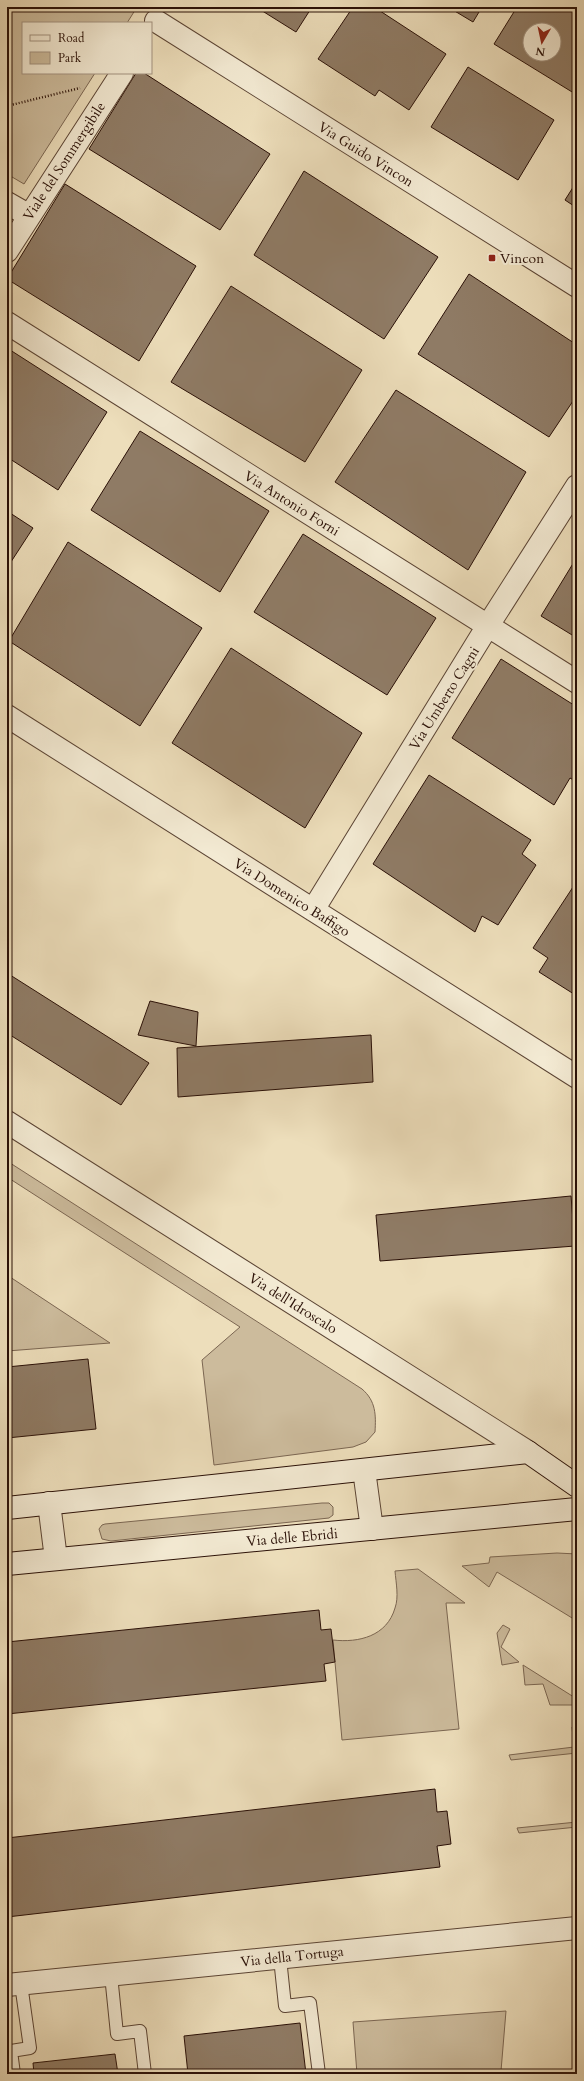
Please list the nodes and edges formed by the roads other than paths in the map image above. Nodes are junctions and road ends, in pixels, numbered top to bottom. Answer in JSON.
{"nodes":[{"id":1,"x":157,"y":19,"type":"edge"},
{"id":2,"x":121,"y":74,"type":"edge"},
{"id":3,"x":7,"y":202,"type":"edge"},
{"id":4,"x":28,"y":216,"type":"junction"},
{"id":5,"x":7,"y":251,"type":"edge"},
{"id":6,"x":577,"y":286,"type":"edge"},
{"id":7,"x":7,"y":323,"type":"edge"},
{"id":8,"x":577,"y":486,"type":"edge"},
{"id":9,"x":488,"y":626,"type":"junction"},
{"id":10,"x":577,"y":682,"type":"edge"},
{"id":11,"x":7,"y":716,"type":"edge"},
{"id":12,"x":313,"y":910,"type":"junction"},
{"id":13,"x":577,"y":1077,"type":"edge"},
{"id":14,"x":7,"y":1122,"type":"edge"},
{"id":15,"x":528,"y":1452,"type":"junction"},
{"id":16,"x":364,"y":1470,"type":"junction"},
{"id":17,"x":577,"y":1486,"type":"edge"},
{"id":18,"x":49,"y":1503,"type":"junction"},
{"id":19,"x":7,"y":1508,"type":"edge"},
{"id":20,"x":577,"y":1509,"type":"edge"},
{"id":21,"x":372,"y":1529,"type":"junction"},
{"id":22,"x":56,"y":1559,"type":"junction"},
{"id":23,"x":7,"y":1564,"type":"edge"},
{"id":24,"x":577,"y":1928,"type":"edge"},
{"id":25,"x":280,"y":1958,"type":"junction"},
{"id":26,"x":111,"y":1975,"type":"junction"},
{"id":27,"x":14,"y":1984,"type":"edge"},
{"id":28,"x":14,"y":2074,"type":"edge"},
{"id":29,"x":145,"y":2074,"type":"edge"},
{"id":30,"x":319,"y":2074,"type":"edge"}],
"edges":[{"from":1,"to":6,"type":"street","name":"Via Guido Vincon"},
{"from":2,"to":4,"type":"street","name":"Viale del Sommergibile"},
{"from":3,"to":4,"type":"street"},
{"from":4,"to":5,"type":"street","name":"Viale del Sommergibile"},
{"from":7,"to":9,"type":"street","name":"Via Antonio Forni"},
{"from":8,"to":9,"type":"street","name":"Via Umberto Cagni"},
{"from":9,"to":10,"type":"street","name":"Via Antonio Forni"},
{"from":9,"to":12,"type":"street","name":"Via Umberto Cagni"},
{"from":11,"to":12,"type":"street","name":"Via Domenico Baffigo"},
{"from":12,"to":13,"type":"street","name":"Via Domenico Baffigo"},
{"from":14,"to":15,"type":"street","name":"Via dell'Idroscalo"},
{"from":15,"to":16,"type":"street"},
{"from":15,"to":17,"type":"street","name":"Via dell'Idroscalo"},
{"from":16,"to":18,"type":"street"},
{"from":16,"to":21,"type":"street"},
{"from":18,"to":19,"type":"street"},
{"from":18,"to":22,"type":"street"},
{"from":20,"to":21,"type":"street","name":"Via delle Ebridi"},
{"from":21,"to":22,"type":"street","name":"Via delle Ebridi"},
{"from":22,"to":23,"type":"street","name":"Via delle Ebridi"},
{"from":24,"to":25,"type":"street","name":"Via della Tortuga"},
{"from":25,"to":26,"type":"street","name":"Via della Tortuga"},
{"from":25,"to":30,"type":"lane"},
{"from":26,"to":27,"type":"street","name":"Via della Tortuga"},
{"from":26,"to":29,"type":"lane"},
{"from":27,"to":28,"type":"lane"}]}
